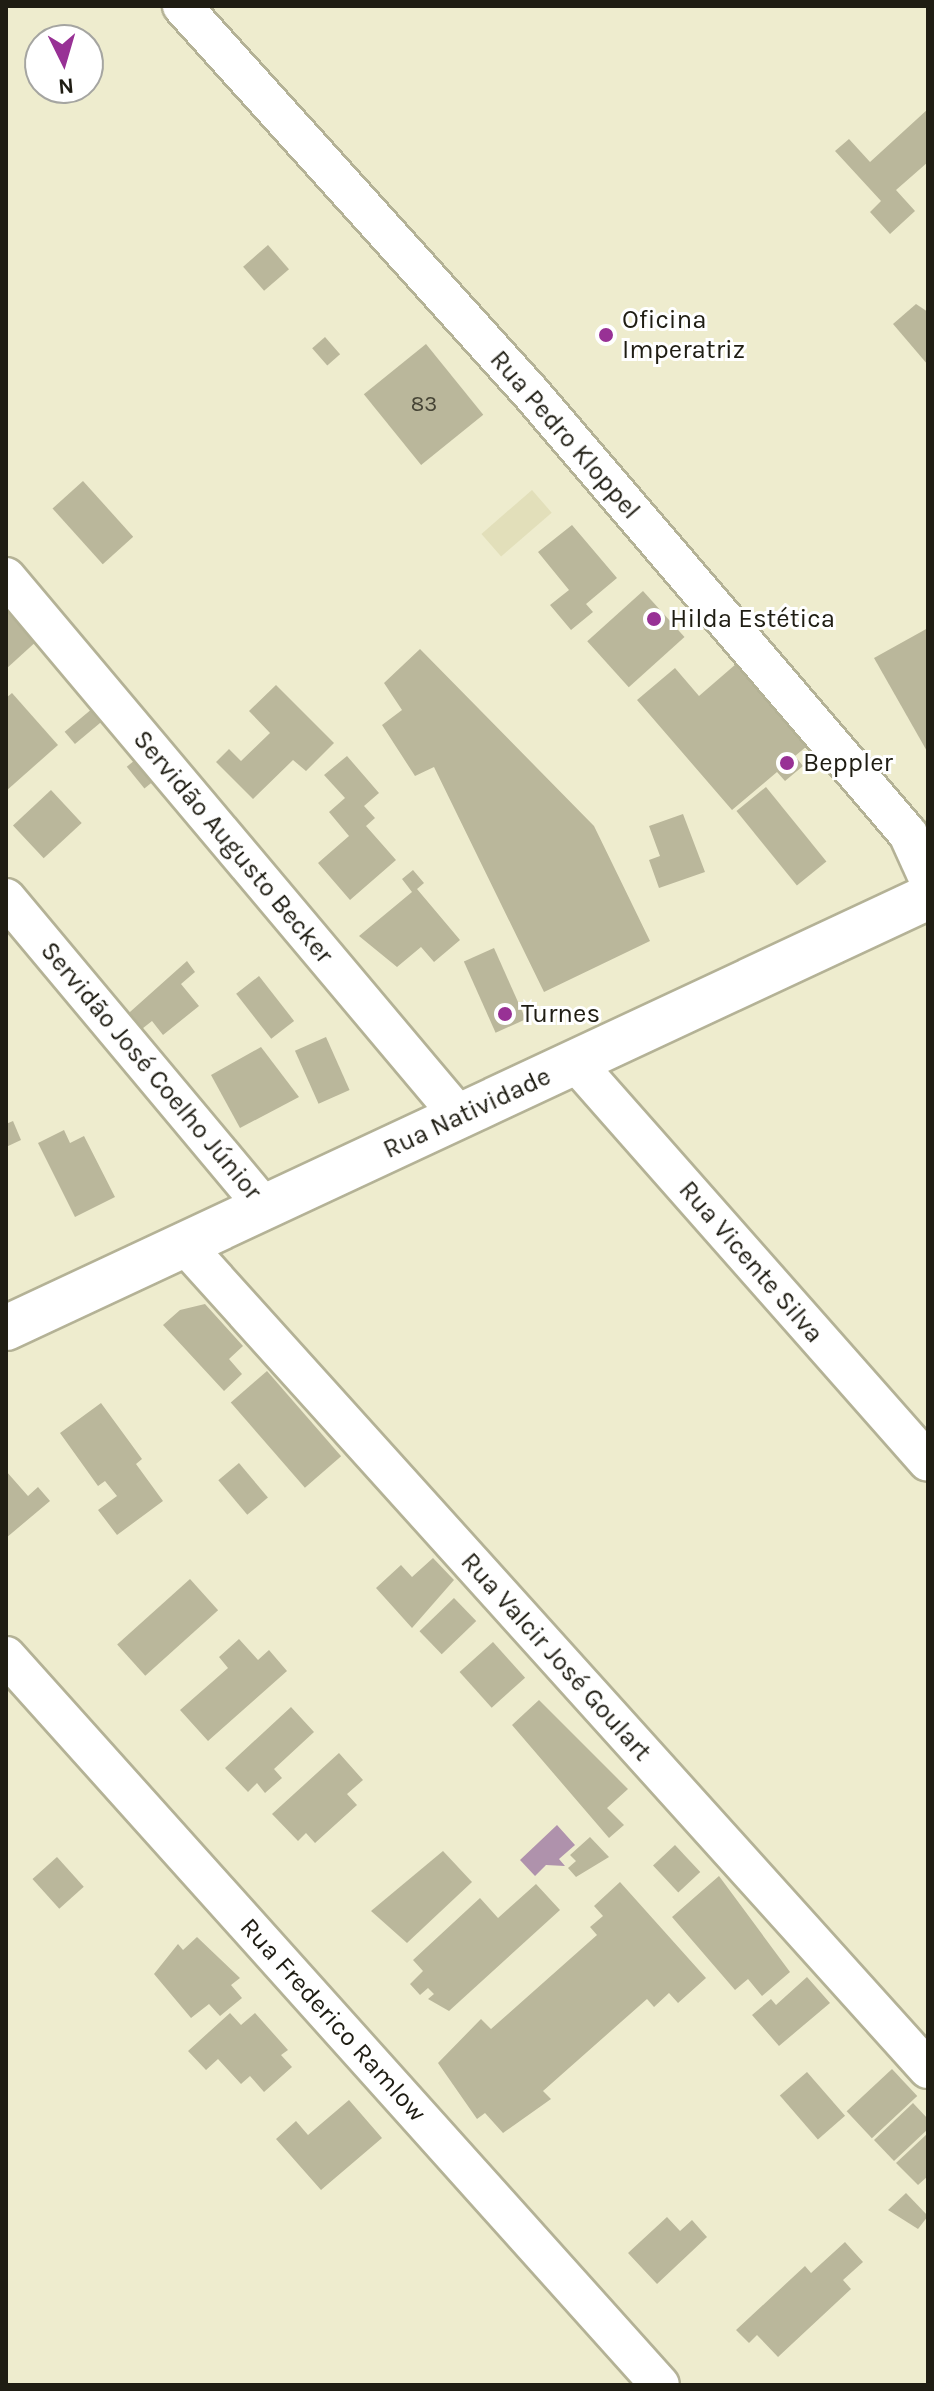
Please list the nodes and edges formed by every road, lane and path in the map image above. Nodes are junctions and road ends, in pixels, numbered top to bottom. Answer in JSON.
{"nodes":[{"id":1,"x":182,"y":6,"type":"edge"},
{"id":2,"x":6,"y":577,"type":"edge"},
{"id":3,"x":928,"y":878,"type":"edge"},
{"id":4,"x":928,"y":897,"type":"edge"},
{"id":5,"x":6,"y":898,"type":"edge"},
{"id":6,"x":575,"y":1062,"type":"junction"},
{"id":7,"x":461,"y":1118,"type":"junction"},
{"id":8,"x":265,"y":1208,"type":"junction"},
{"id":9,"x":184,"y":1244,"type":"junction"},
{"id":10,"x":6,"y":1328,"type":"edge"},
{"id":11,"x":928,"y":1462,"type":"edge"},
{"id":12,"x":6,"y":1656,"type":"edge"},
{"id":13,"x":928,"y":2069,"type":"edge"},
{"id":14,"x":660,"y":2385,"type":"edge"}],
"edges":[{"from":1,"to":3,"type":"street","name":"Rua Pedro Kloppel"},
{"from":2,"to":7,"type":"street","name":"Servidão Augusto Becker"},
{"from":4,"to":6,"type":"main road","name":"Rua Natividade"},
{"from":5,"to":8,"type":"street","name":"Servidão José Coelho Júnior"},
{"from":6,"to":7,"type":"main road","name":"Rua Natividade"},
{"from":6,"to":11,"type":"street","name":"Rua Vicente Silva"},
{"from":7,"to":8,"type":"main road","name":"Rua Natividade"},
{"from":8,"to":9,"type":"main road","name":"Rua Natividade"},
{"from":9,"to":10,"type":"main road","name":"Rua Natividade"},
{"from":9,"to":13,"type":"street","name":"Rua Valcir José Goulart"},
{"from":12,"to":14,"type":"street","name":"Rua Frederico Ramlow"}]}
